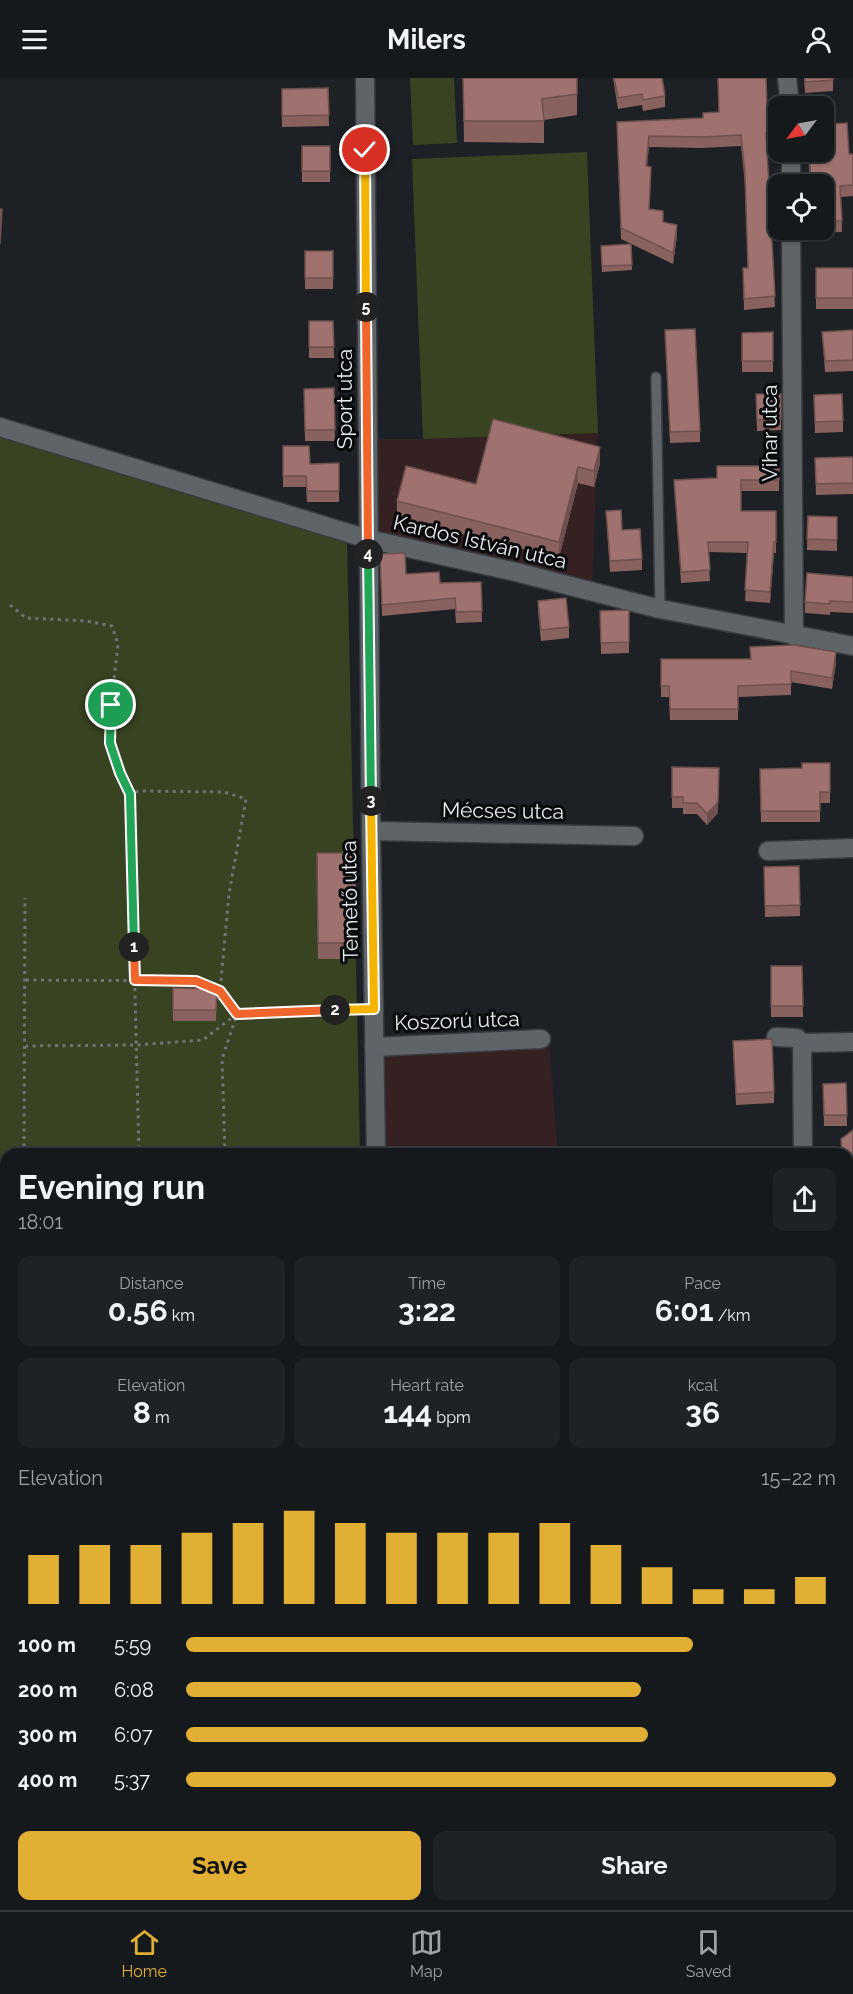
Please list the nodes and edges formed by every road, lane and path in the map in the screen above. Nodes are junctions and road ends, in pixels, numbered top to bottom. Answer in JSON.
{"nodes":[{"id":1,"x":364,"y":78,"type":"edge"},
{"id":2,"x":787,"y":78,"type":"edge"},
{"id":3,"x":789,"y":96,"type":"edge"},
{"id":4,"x":791,"y":240,"type":"edge"},
{"id":5,"x":656,"y":376,"type":"dead end"},
{"id":6,"x":0,"y":427,"type":"edge"},
{"id":7,"x":368,"y":539,"type":"junction"},
{"id":8,"x":10,"y":605,"type":"dead end"},
{"id":9,"x":660,"y":609,"type":"junction"},
{"id":10,"x":795,"y":636,"type":"junction"},
{"id":11,"x":853,"y":646,"type":"edge"},
{"id":12,"x":130,"y":794,"type":"junction"},
{"id":13,"x":371,"y":831,"type":"junction"},
{"id":14,"x":634,"y":836,"type":"dead end"},
{"id":15,"x":853,"y":848,"type":"edge"},
{"id":16,"x":768,"y":850,"type":"dead end"},
{"id":17,"x":25,"y":898,"type":"dead end"},
{"id":18,"x":26,"y":980,"type":"junction"},
{"id":19,"x":135,"y":980,"type":"junction"},
{"id":20,"x":220,"y":991,"type":"junction"},
{"id":21,"x":374,"y":1009,"type":"junction"},
{"id":22,"x":237,"y":1014,"type":"junction"},
{"id":23,"x":776,"y":1037,"type":"dead end"},
{"id":24,"x":541,"y":1039,"type":"dead end"},
{"id":25,"x":853,"y":1042,"type":"edge"},
{"id":26,"x":802,"y":1043,"type":"junction"},
{"id":27,"x":26,"y":1046,"type":"junction"},
{"id":28,"x":136,"y":1046,"type":"junction"},
{"id":29,"x":375,"y":1047,"type":"junction"},
{"id":30,"x":24,"y":1148,"type":"edge"},
{"id":31,"x":139,"y":1148,"type":"edge"},
{"id":32,"x":225,"y":1148,"type":"edge"},
{"id":33,"x":376,"y":1148,"type":"edge"},
{"id":34,"x":803,"y":1148,"type":"edge"}],
"edges":[{"from":1,"to":7,"type":"street","name":"Sport utca"},
{"from":2,"to":3,"type":"street"},
{"from":4,"to":10,"type":"street","name":"Vihar utca"},
{"from":5,"to":9,"type":"lane"},
{"from":6,"to":7,"type":"street","name":"Kardos István utca"},
{"from":7,"to":9,"type":"street","name":"Kardos István utca"},
{"from":7,"to":13,"type":"street","name":"Temető utca"},
{"from":8,"to":12,"type":"path"},
{"from":9,"to":10,"type":"street","name":"Kardos István utca"},
{"from":10,"to":11,"type":"street","name":"Kardos István utca"},
{"from":12,"to":19,"type":"path"},
{"from":12,"to":20,"type":"path"},
{"from":13,"to":14,"type":"street","name":"Mécses utca"},
{"from":13,"to":21,"type":"street","name":"Temető utca"},
{"from":15,"to":16,"type":"street"},
{"from":17,"to":18,"type":"path"},
{"from":18,"to":19,"type":"path"},
{"from":18,"to":27,"type":"path"},
{"from":19,"to":20,"type":"path"},
{"from":19,"to":28,"type":"path"},
{"from":20,"to":22,"type":"path"},
{"from":21,"to":22,"type":"path"},
{"from":21,"to":29,"type":"street","name":"Temető utca"},
{"from":22,"to":28,"type":"path"},
{"from":22,"to":32,"type":"path"},
{"from":23,"to":26,"type":"street"},
{"from":24,"to":29,"type":"street","name":"Koszorú utca"},
{"from":25,"to":26,"type":"street"},
{"from":26,"to":34,"type":"street"},
{"from":27,"to":28,"type":"path"},
{"from":27,"to":30,"type":"path"},
{"from":28,"to":31,"type":"path"},
{"from":29,"to":33,"type":"street","name":"Temető utca"}]}
